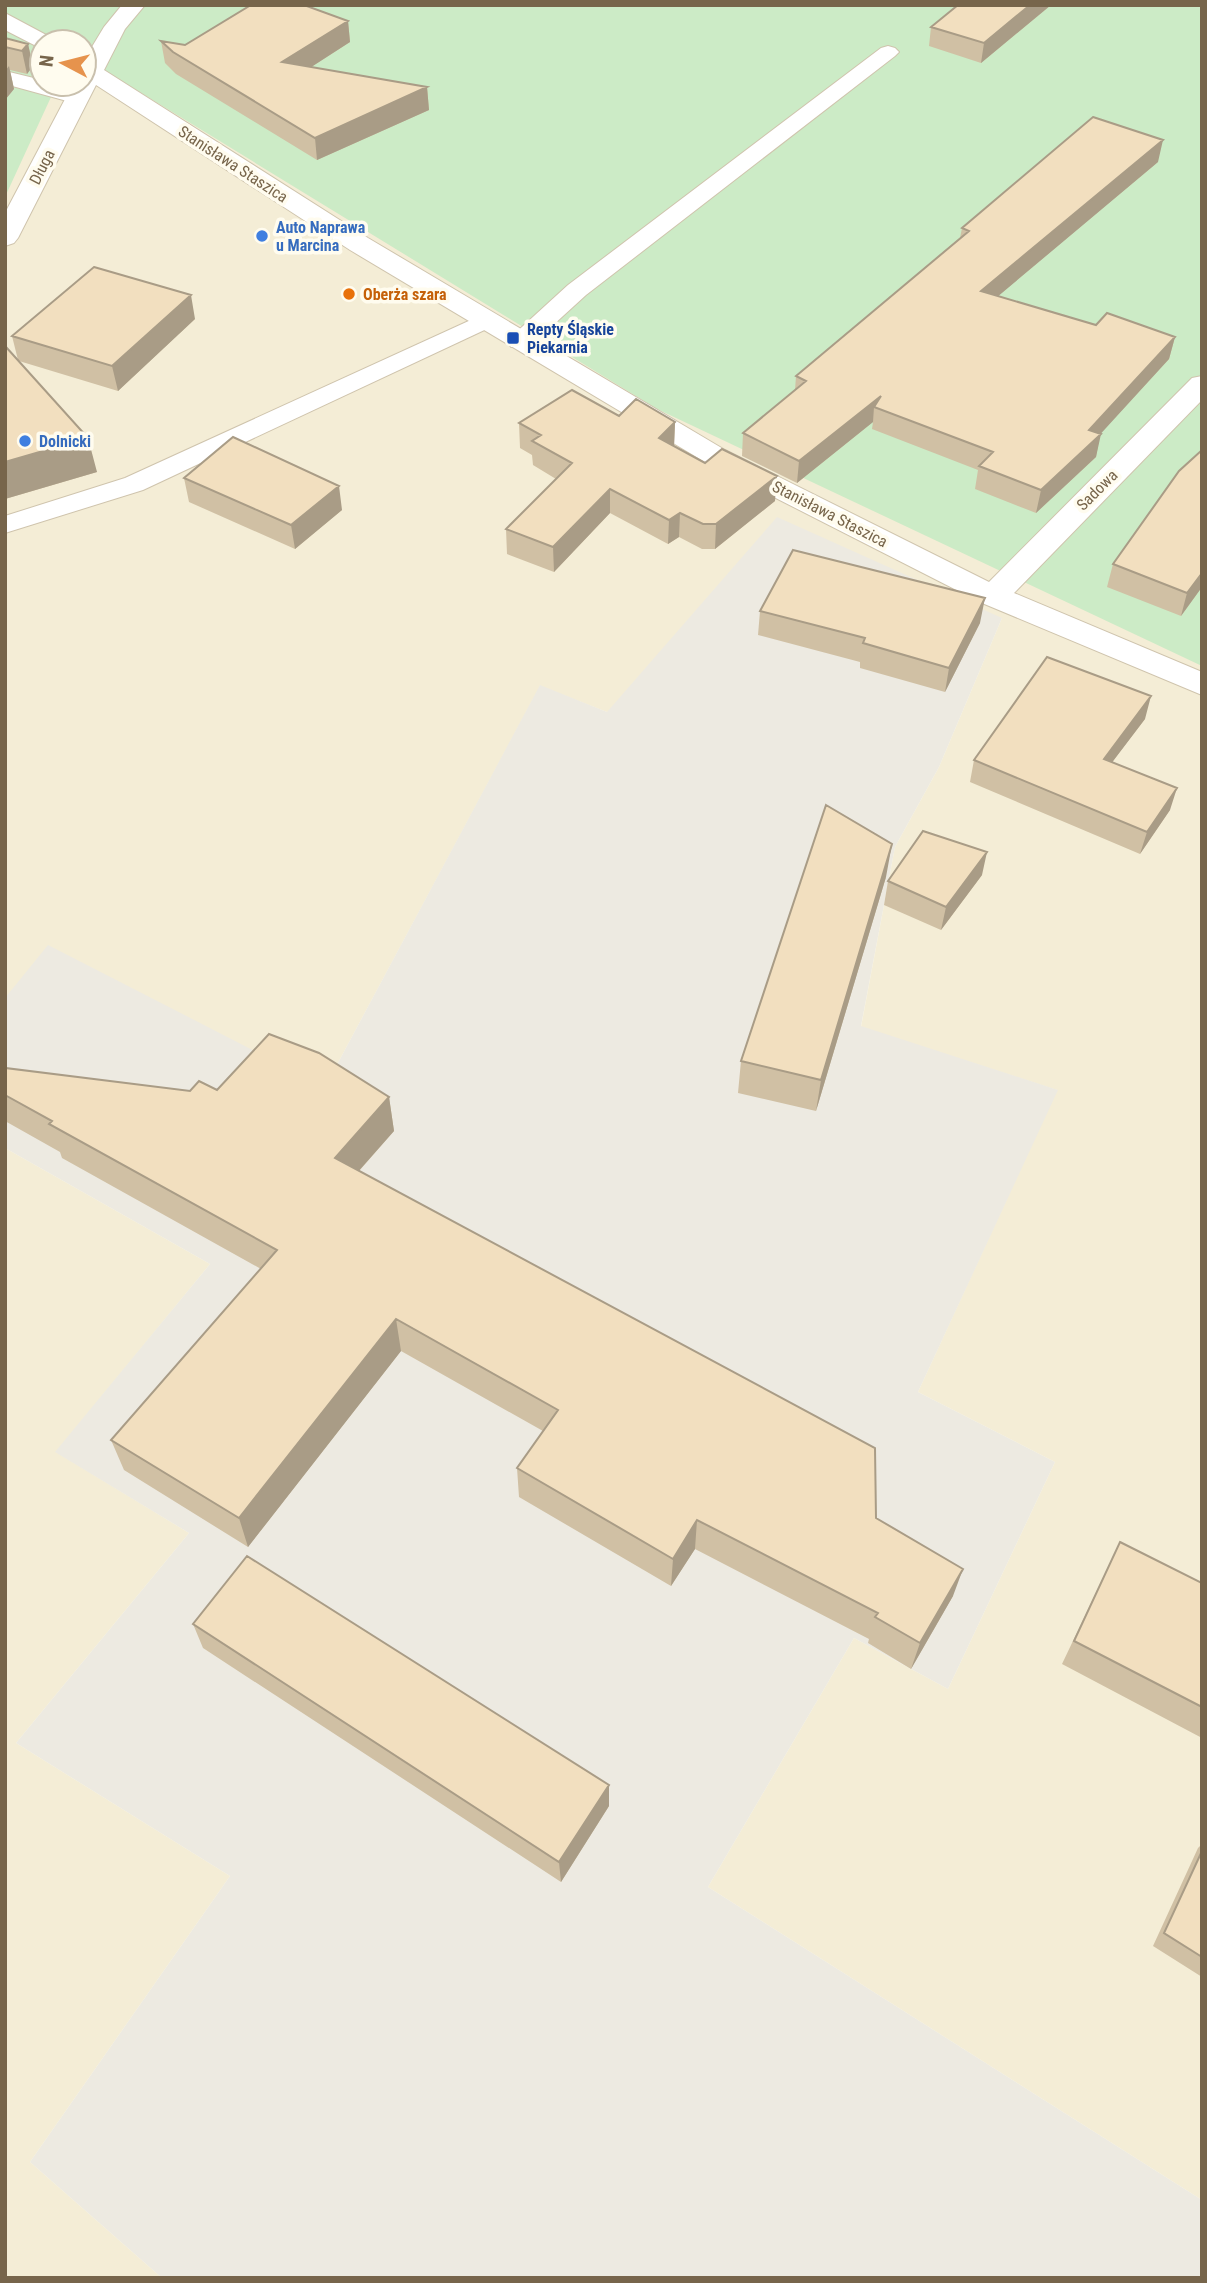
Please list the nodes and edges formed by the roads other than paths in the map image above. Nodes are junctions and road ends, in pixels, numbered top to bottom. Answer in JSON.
{"nodes":[{"id":1,"x":134,"y":5,"type":"edge"},
{"id":2,"x":5,"y":20,"type":"edge"},
{"id":3,"x":28,"y":34,"type":"edge"},
{"id":4,"x":888,"y":52,"type":"dead end"},
{"id":5,"x":98,"y":53,"type":"edge"},
{"id":6,"x":98,"y":76,"type":"edge"},
{"id":7,"x":5,"y":77,"type":"edge"},
{"id":8,"x":28,"y":83,"type":"edge"},
{"id":9,"x":77,"y":98,"type":"edge"},
{"id":10,"x":5,"y":238,"type":"edge"},
{"id":11,"x":484,"y":321,"type":"junction"},
{"id":12,"x":520,"y":342,"type":"junction"},
{"id":13,"x":1202,"y":384,"type":"edge"},
{"id":14,"x":5,"y":526,"type":"edge"},
{"id":15,"x":993,"y":596,"type":"junction"},
{"id":16,"x":1202,"y":684,"type":"edge"}],
"edges":[{"from":1,"to":5,"type":"street","name":"Długa"},
{"from":2,"to":3,"type":"street"},
{"from":4,"to":12,"type":"lane"},
{"from":6,"to":11,"type":"street","name":"Stanisława Staszica"},
{"from":7,"to":8,"type":"lane"},
{"from":9,"to":10,"type":"street","name":"Długa"},
{"from":11,"to":12,"type":"street","name":"Stanisława Staszica"},
{"from":11,"to":14,"type":"lane"},
{"from":12,"to":15,"type":"street","name":"Stanisława Staszica"},
{"from":13,"to":15,"type":"street","name":"Sadowa"},
{"from":15,"to":16,"type":"street","name":"Stanisława Staszica"}]}
